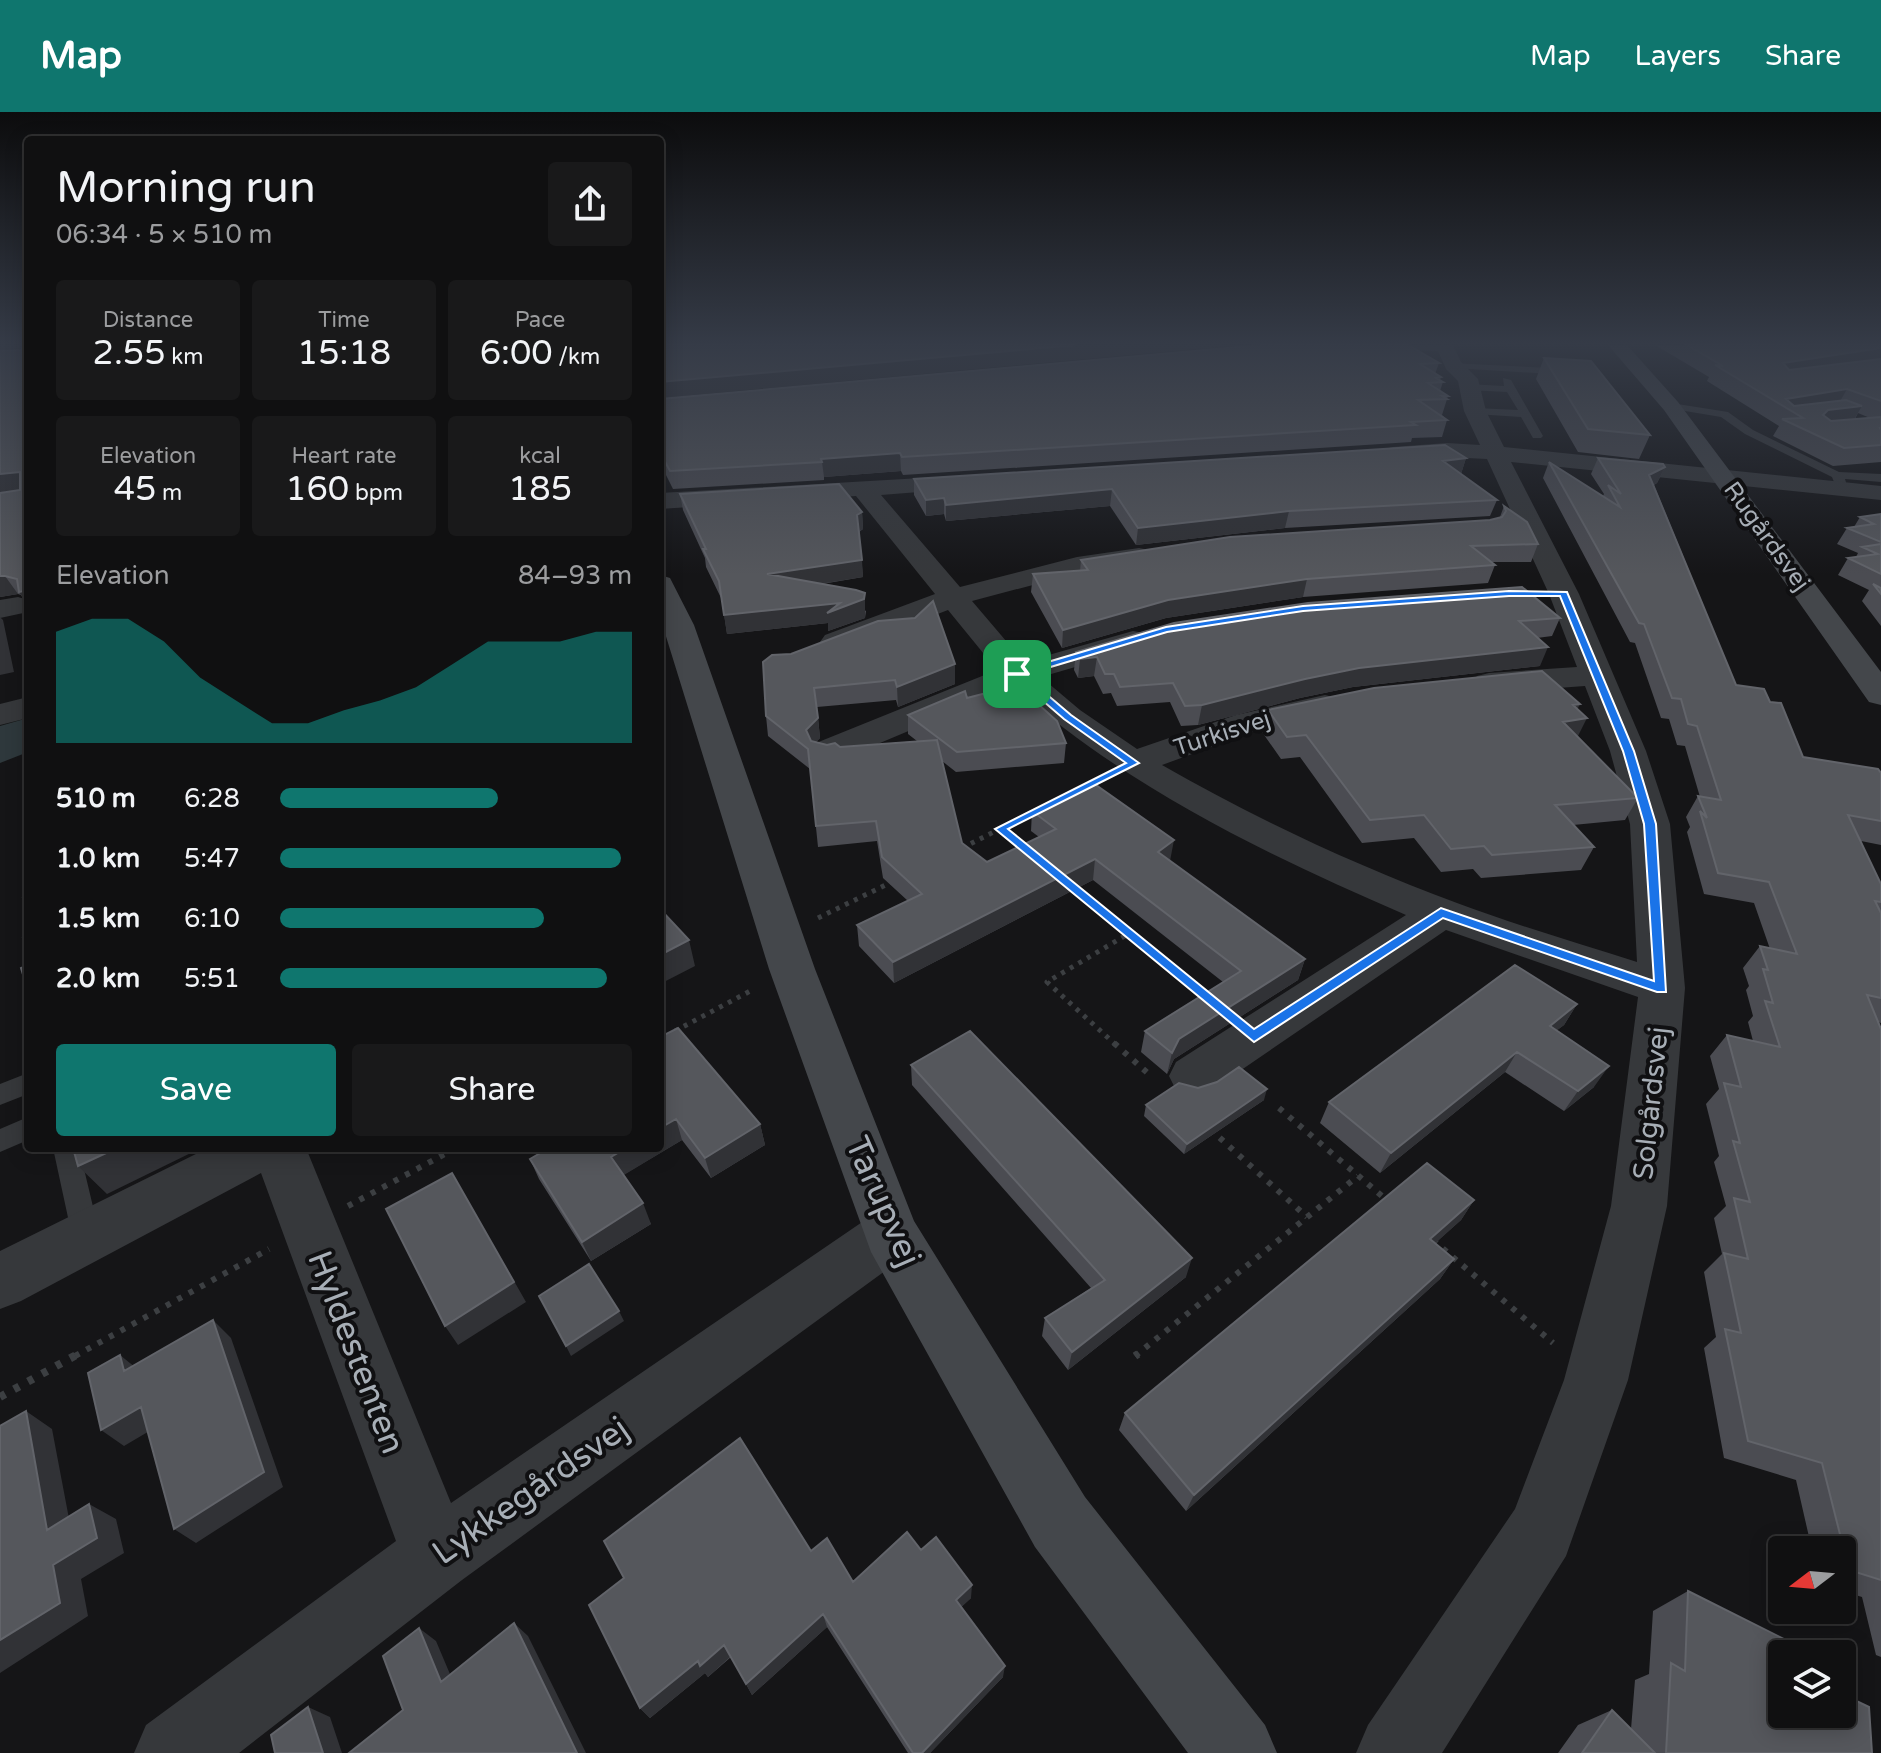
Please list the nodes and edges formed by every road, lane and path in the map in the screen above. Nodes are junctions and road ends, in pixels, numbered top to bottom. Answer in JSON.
{"nodes":[{"id":1,"x":1463,"y":422,"type":"edge"},
{"id":2,"x":1492,"y":422,"type":"edge"},
{"id":3,"x":1569,"y":422,"type":"edge"},
{"id":4,"x":1682,"y":422,"type":"edge"},
{"id":5,"x":1735,"y":422,"type":"edge"},
{"id":6,"x":1372,"y":456,"type":"edge"},
{"id":7,"x":1722,"y":476,"type":"junction"},
{"id":8,"x":1881,"y":478,"type":"edge"},
{"id":9,"x":993,"y":481,"type":"edge"},
{"id":10,"x":1839,"y":482,"type":"junction"},
{"id":11,"x":863,"y":489,"type":"junction"},
{"id":12,"x":1881,"y":493,"type":"edge"},
{"id":13,"x":664,"y":501,"type":"edge"},
{"id":14,"x":1165,"y":552,"type":"edge"},
{"id":15,"x":664,"y":593,"type":"edge"},
{"id":16,"x":951,"y":598,"type":"junction"},
{"id":17,"x":1166,"y":630,"type":"edge"},
{"id":18,"x":809,"y":652,"type":"edge"},
{"id":19,"x":1017,"y":674,"type":"junction"},
{"id":20,"x":1598,"y":675,"type":"junction"},
{"id":21,"x":1450,"y":686,"type":"edge"},
{"id":22,"x":1881,"y":695,"type":"edge"},
{"id":23,"x":1360,"y":699,"type":"edge"},
{"id":24,"x":24,"y":708,"type":"edge"},
{"id":25,"x":0,"y":715,"type":"edge"},
{"id":26,"x":829,"y":751,"type":"edge"},
{"id":27,"x":1133,"y":763,"type":"junction"},
{"id":28,"x":1040,"y":809,"type":"edge"},
{"id":29,"x":1000,"y":829,"type":"junction"},
{"id":30,"x":960,"y":849,"type":"edge"},
{"id":31,"x":1035,"y":857,"type":"edge"},
{"id":32,"x":905,"y":876,"type":"edge"},
{"id":33,"x":1059,"y":876,"type":"edge"},
{"id":34,"x":1441,"y":913,"type":"junction"},
{"id":35,"x":787,"y":952,"type":"junction"},
{"id":36,"x":1662,"y":988,"type":"junction"},
{"id":37,"x":673,"y":1032,"type":"edge"},
{"id":38,"x":1254,"y":1037,"type":"junction"},
{"id":39,"x":1194,"y":1076,"type":"dead end"},
{"id":40,"x":24,"y":1085,"type":"edge"},
{"id":41,"x":0,"y":1095,"type":"edge"},
{"id":42,"x":1279,"y":1108,"type":"dead end"},
{"id":43,"x":24,"y":1130,"type":"edge"},
{"id":44,"x":0,"y":1141,"type":"edge"},
{"id":45,"x":67,"y":1152,"type":"edge"},
{"id":46,"x":251,"y":1152,"type":"edge"},
{"id":47,"x":280,"y":1152,"type":"edge"},
{"id":48,"x":449,"y":1152,"type":"edge"},
{"id":49,"x":1358,"y":1176,"type":"junction"},
{"id":50,"x":1394,"y":1207,"type":"edge"},
{"id":51,"x":308,"y":1227,"type":"junction"},
{"id":52,"x":891,"y":1234,"type":"junction"},
{"id":53,"x":86,"y":1236,"type":"junction"},
{"id":54,"x":1430,"y":1237,"type":"edge"},
{"id":55,"x":0,"y":1281,"type":"edge"},
{"id":56,"x":1135,"y":1356,"type":"dead end"},
{"id":57,"x":1596,"y":1380,"type":"junction"},
{"id":58,"x":0,"y":1397,"type":"edge"},
{"id":59,"x":437,"y":1555,"type":"junction"},
{"id":60,"x":174,"y":1753,"type":"edge"},
{"id":61,"x":1237,"y":1753,"type":"edge"},
{"id":62,"x":1396,"y":1753,"type":"edge"}],
"edges":[{"from":1,"to":6,"type":"street"},
{"from":2,"to":20,"type":"street","name":"Solgårdsvej"},
{"from":3,"to":7,"type":"street"},
{"from":4,"to":7,"type":"main road","name":"Rugårdsvej"},
{"from":5,"to":10,"type":"lane"},
{"from":7,"to":10,"type":"street"},
{"from":7,"to":22,"type":"main road","name":"Rugårdsvej"},
{"from":8,"to":10,"type":"lane"},
{"from":9,"to":11,"type":"street"},
{"from":10,"to":12,"type":"street"},
{"from":11,"to":13,"type":"street"},
{"from":11,"to":16,"type":"street","name":"Turkisvej"},
{"from":14,"to":16,"type":"street"},
{"from":15,"to":35,"type":"main road","name":"Tarupvej"},
{"from":16,"to":18,"type":"street"},
{"from":16,"to":19,"type":"street","name":"Turkisvej"},
{"from":17,"to":19,"type":"street"},
{"from":19,"to":26,"type":"street"},
{"from":19,"to":27,"type":"street","name":"Turkisvej"},
{"from":20,"to":21,"type":"street"},
{"from":20,"to":36,"type":"street","name":"Solgårdsvej"},
{"from":23,"to":27,"type":"street","name":"Turkisvej"},
{"from":24,"to":25,"type":"street"},
{"from":27,"to":34,"type":"street","name":"Turkisvej"},
{"from":28,"to":29,"type":"path"},
{"from":29,"to":30,"type":"path"},
{"from":29,"to":31,"type":"path"},
{"from":32,"to":35,"type":"path"},
{"from":33,"to":38,"type":"path"},
{"from":34,"to":36,"type":"street","name":"Turkisvej"},
{"from":34,"to":38,"type":"street"},
{"from":35,"to":37,"type":"path"},
{"from":35,"to":52,"type":"main road","name":"Tarupvej"},
{"from":36,"to":57,"type":"street","name":"Solgårdsvej"},
{"from":38,"to":39,"type":"street"},
{"from":40,"to":41,"type":"lane"},
{"from":42,"to":49,"type":"path"},
{"from":43,"to":44,"type":"lane"},
{"from":45,"to":53,"type":"lane"},
{"from":46,"to":53,"type":"street"},
{"from":47,"to":51,"type":"street","name":"Hyldestenten"},
{"from":48,"to":51,"type":"path"},
{"from":49,"to":50,"type":"path"},
{"from":49,"to":56,"type":"path"},
{"from":51,"to":58,"type":"path"},
{"from":51,"to":59,"type":"street","name":"Hyldestenten"},
{"from":52,"to":59,"type":"street","name":"Lykkegårdsvej"},
{"from":52,"to":61,"type":"main road","name":"Tarupvej"},
{"from":53,"to":55,"type":"street"},
{"from":54,"to":57,"type":"path"},
{"from":57,"to":62,"type":"street","name":"Solgårdsvej"},
{"from":59,"to":60,"type":"street","name":"Lykkegårdsvej"}]}
